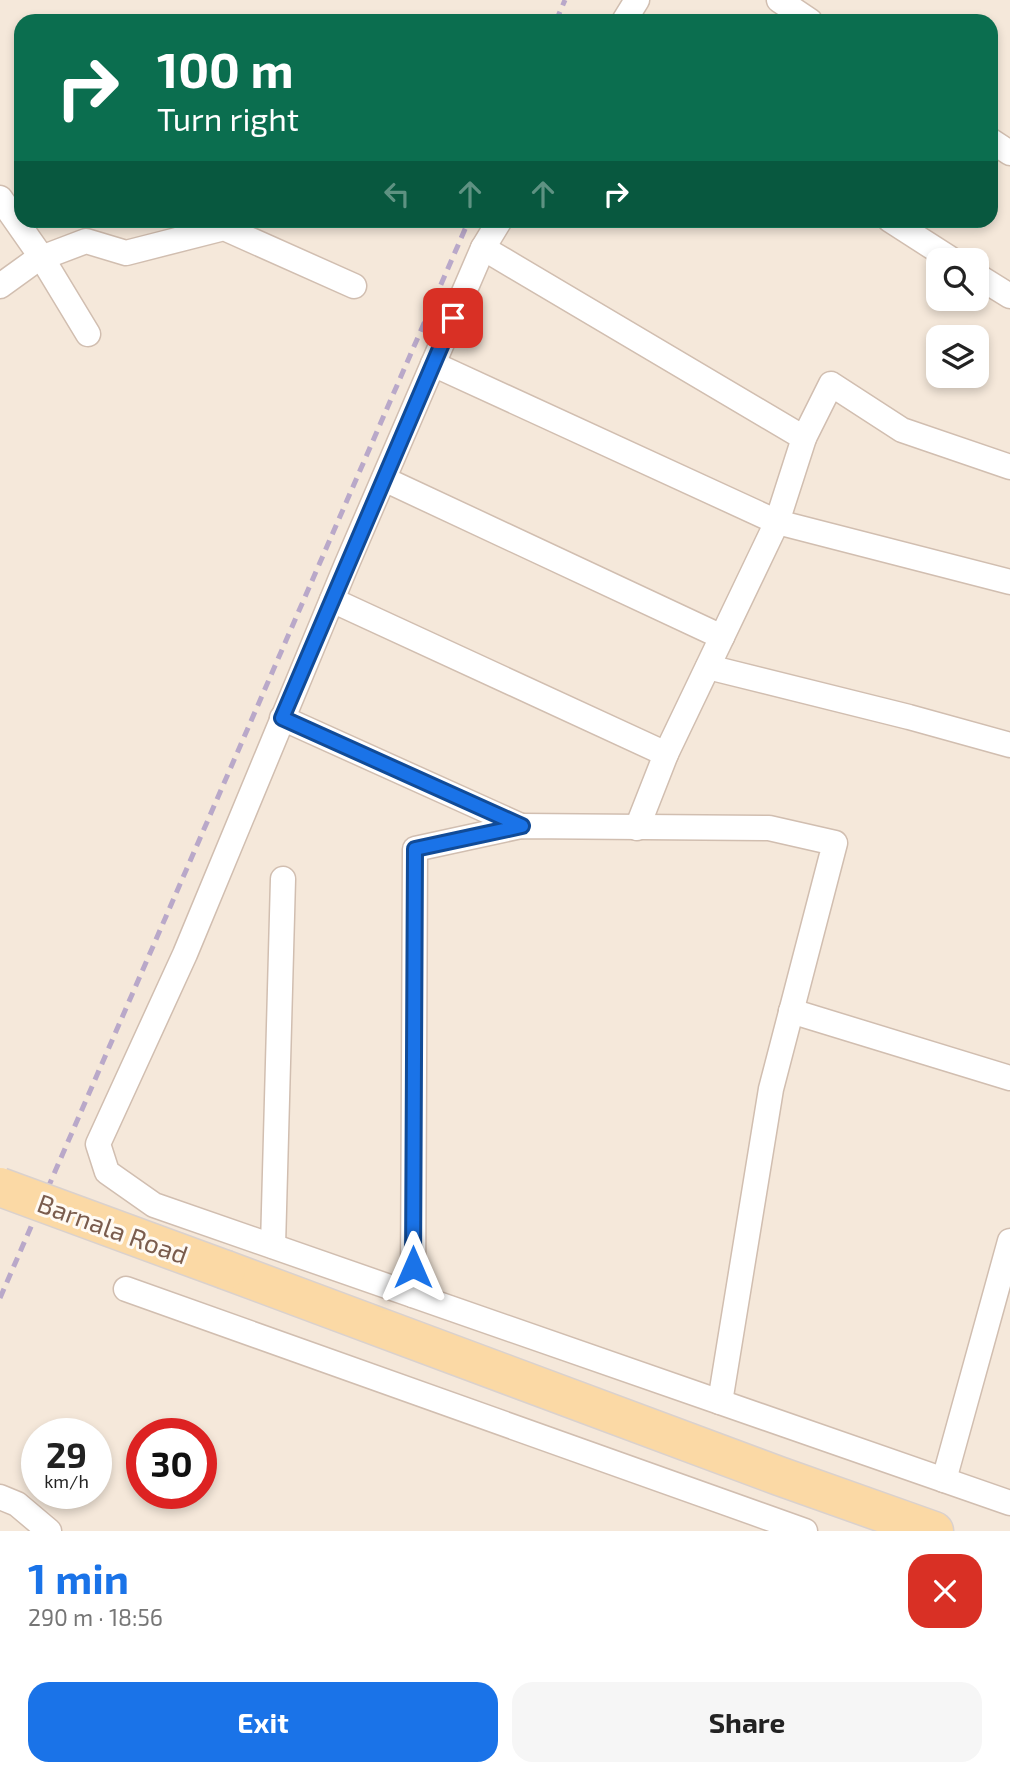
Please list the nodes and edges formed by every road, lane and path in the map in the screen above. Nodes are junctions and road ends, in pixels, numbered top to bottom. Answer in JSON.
{"nodes":[{"id":1,"x":779,"y":0,"type":"edge"},
{"id":2,"x":800,"y":14,"type":"edge"},
{"id":3,"x":0,"y":198,"type":"edge"},
{"id":4,"x":14,"y":218,"type":"edge"},
{"id":5,"x":20,"y":228,"type":"edge"},
{"id":6,"x":495,"y":228,"type":"edge"},
{"id":7,"x":902,"y":228,"type":"edge"},
{"id":8,"x":483,"y":248,"type":"junction"},
{"id":9,"x":934,"y":248,"type":"edge"},
{"id":10,"x":41,"y":258,"type":"junction"},
{"id":11,"x":989,"y":283,"type":"edge"},
{"id":12,"x":0,"y":286,"type":"edge"},
{"id":13,"x":354,"y":286,"type":"dead end"},
{"id":14,"x":1010,"y":296,"type":"edge"},
{"id":15,"x":88,"y":334,"type":"dead end"},
{"id":16,"x":433,"y":364,"type":"junction"},
{"id":17,"x":804,"y":438,"type":"junction"},
{"id":18,"x":1010,"y":467,"type":"edge"},
{"id":19,"x":384,"y":479,"type":"junction"},
{"id":20,"x":777,"y":522,"type":"junction"},
{"id":21,"x":1010,"y":582,"type":"edge"},
{"id":22,"x":332,"y":600,"type":"junction"},
{"id":23,"x":722,"y":637,"type":"junction"},
{"id":24,"x":708,"y":667,"type":"junction"},
{"id":25,"x":282,"y":718,"type":"junction"},
{"id":26,"x":1010,"y":745,"type":"edge"},
{"id":27,"x":666,"y":754,"type":"junction"},
{"id":28,"x":522,"y":826,"type":"junction"},
{"id":29,"x":637,"y":828,"type":"junction"},
{"id":30,"x":283,"y":879,"type":"dead end"},
{"id":31,"x":791,"y":1011,"type":"junction"},
{"id":32,"x":1010,"y":1078,"type":"edge"},
{"id":33,"x":0,"y":1188,"type":"edge"},
{"id":34,"x":1010,"y":1241,"type":"edge"},
{"id":35,"x":273,"y":1246,"type":"junction"},
{"id":36,"x":126,"y":1289,"type":"dead end"},
{"id":37,"x":413,"y":1295,"type":"junction"},
{"id":38,"x":720,"y":1402,"type":"junction"},
{"id":39,"x":944,"y":1480,"type":"junction"},
{"id":40,"x":0,"y":1497,"type":"edge"},
{"id":41,"x":1010,"y":1503,"type":"edge"},
{"id":42,"x":49,"y":1531,"type":"edge"},
{"id":43,"x":806,"y":1531,"type":"edge"},
{"id":44,"x":934,"y":1531,"type":"edge"}],
"edges":[{"from":1,"to":2,"type":"street"},
{"from":3,"to":4,"type":"street"},
{"from":5,"to":10,"type":"street"},
{"from":6,"to":8,"type":"street"},
{"from":7,"to":9,"type":"street"},
{"from":8,"to":16,"type":"street"},
{"from":8,"to":17,"type":"street"},
{"from":10,"to":12,"type":"street"},
{"from":10,"to":13,"type":"street"},
{"from":10,"to":15,"type":"street"},
{"from":11,"to":14,"type":"street"},
{"from":16,"to":19,"type":"street"},
{"from":16,"to":20,"type":"street"},
{"from":17,"to":18,"type":"street"},
{"from":17,"to":20,"type":"street"},
{"from":19,"to":22,"type":"street"},
{"from":19,"to":23,"type":"street"},
{"from":20,"to":21,"type":"street"},
{"from":20,"to":23,"type":"street"},
{"from":22,"to":25,"type":"street"},
{"from":22,"to":27,"type":"street"},
{"from":23,"to":24,"type":"street"},
{"from":24,"to":26,"type":"street"},
{"from":24,"to":27,"type":"street"},
{"from":25,"to":28,"type":"street"},
{"from":25,"to":35,"type":"street"},
{"from":27,"to":29,"type":"street"},
{"from":28,"to":29,"type":"street"},
{"from":28,"to":37,"type":"street"},
{"from":29,"to":31,"type":"street"},
{"from":30,"to":35,"type":"street"},
{"from":31,"to":32,"type":"street"},
{"from":31,"to":38,"type":"street"},
{"from":33,"to":44,"type":"main road","name":"Barnala Road","bridge":true},
{"from":34,"to":39,"type":"street"},
{"from":35,"to":37,"type":"street"},
{"from":36,"to":43,"type":"street"},
{"from":37,"to":38,"type":"street"},
{"from":38,"to":39,"type":"street"},
{"from":39,"to":41,"type":"street"},
{"from":40,"to":42,"type":"street"}]}
